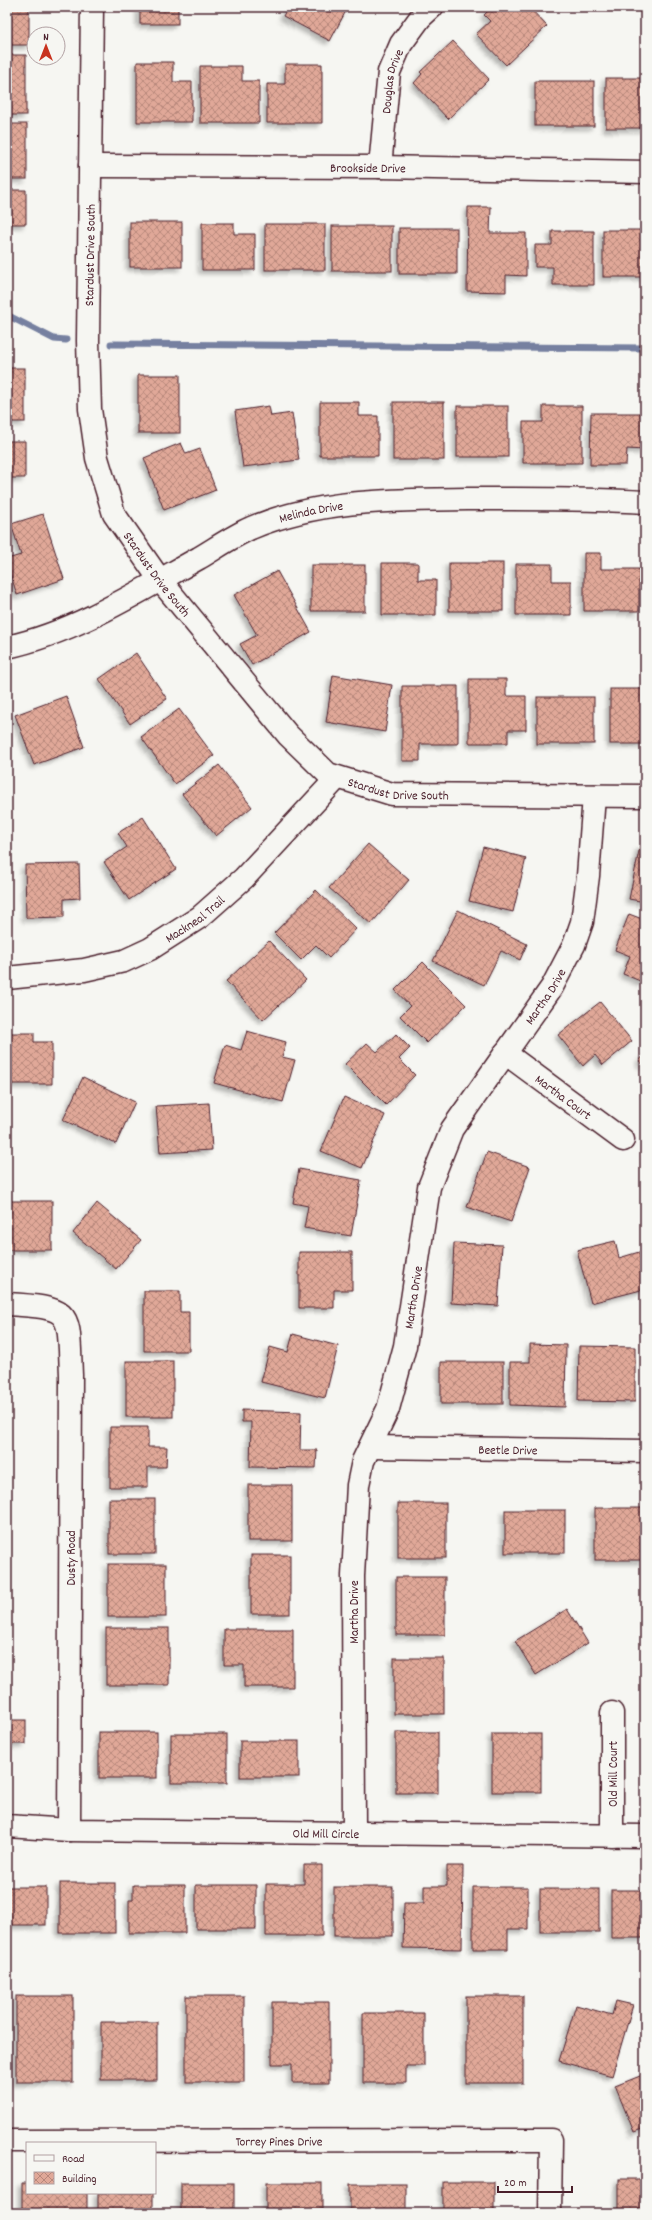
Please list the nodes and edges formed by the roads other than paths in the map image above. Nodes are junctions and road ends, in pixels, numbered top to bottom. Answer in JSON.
{"nodes":[{"id":1,"x":92,"y":7,"type":"edge"},
{"id":2,"x":432,"y":7,"type":"edge"},
{"id":3,"x":90,"y":166,"type":"junction"},
{"id":4,"x":380,"y":167,"type":"junction"},
{"id":5,"x":645,"y":172,"type":"edge"},
{"id":6,"x":645,"y":502,"type":"edge"},
{"id":7,"x":160,"y":580,"type":"junction"},
{"id":8,"x":7,"y":647,"type":"edge"},
{"id":9,"x":337,"y":778,"type":"junction"},
{"id":10,"x":594,"y":796,"type":"junction"},
{"id":11,"x":645,"y":796,"type":"edge"},
{"id":12,"x":7,"y":978,"type":"edge"},
{"id":13,"x":505,"y":1053,"type":"junction"},
{"id":14,"x":623,"y":1140,"type":"dead end"},
{"id":15,"x":7,"y":1304,"type":"edge"},
{"id":16,"x":370,"y":1447,"type":"junction"},
{"id":17,"x":645,"y":1451,"type":"edge"},
{"id":18,"x":612,"y":1713,"type":"dead end"},
{"id":19,"x":7,"y":1826,"type":"edge"},
{"id":20,"x":69,"y":1830,"type":"junction"},
{"id":21,"x":354,"y":1833,"type":"junction"},
{"id":22,"x":612,"y":1836,"type":"junction"},
{"id":23,"x":645,"y":1836,"type":"edge"},
{"id":24,"x":7,"y":2141,"type":"edge"},
{"id":25,"x":550,"y":2213,"type":"edge"}],
"edges":[{"from":1,"to":3,"type":"street","name":"Stardust Drive South"},
{"from":2,"to":4,"type":"street","name":"Douglas Drive"},
{"from":3,"to":4,"type":"street","name":"Brookside Drive"},
{"from":3,"to":7,"type":"street","name":"Stardust Drive South"},
{"from":4,"to":5,"type":"street","name":"Brookside Drive"},
{"from":6,"to":7,"type":"street","name":"Melinda Drive"},
{"from":7,"to":8,"type":"street","name":"Melinda Drive"},
{"from":7,"to":9,"type":"street","name":"Stardust Drive South"},
{"from":9,"to":10,"type":"street","name":"Stardust Drive South"},
{"from":9,"to":12,"type":"street","name":"Mackneal Trail"},
{"from":10,"to":11,"type":"street","name":"Stardust Drive South"},
{"from":10,"to":13,"type":"street","name":"Martha Drive"},
{"from":13,"to":14,"type":"street","name":"Martha Court"},
{"from":13,"to":16,"type":"street","name":"Martha Drive"},
{"from":15,"to":20,"type":"street","name":"Dusty Road"},
{"from":16,"to":17,"type":"street","name":"Beetle Drive"},
{"from":16,"to":21,"type":"street","name":"Martha Drive"},
{"from":18,"to":22,"type":"street","name":"Old Mill Court"},
{"from":19,"to":20,"type":"street","name":"Old Mill Circle"},
{"from":20,"to":21,"type":"street","name":"Old Mill Circle"},
{"from":21,"to":22,"type":"street","name":"Old Mill Circle"},
{"from":22,"to":23,"type":"street","name":"Old Mill Circle"},
{"from":24,"to":25,"type":"street","name":"Torrey Pines Drive"}]}
